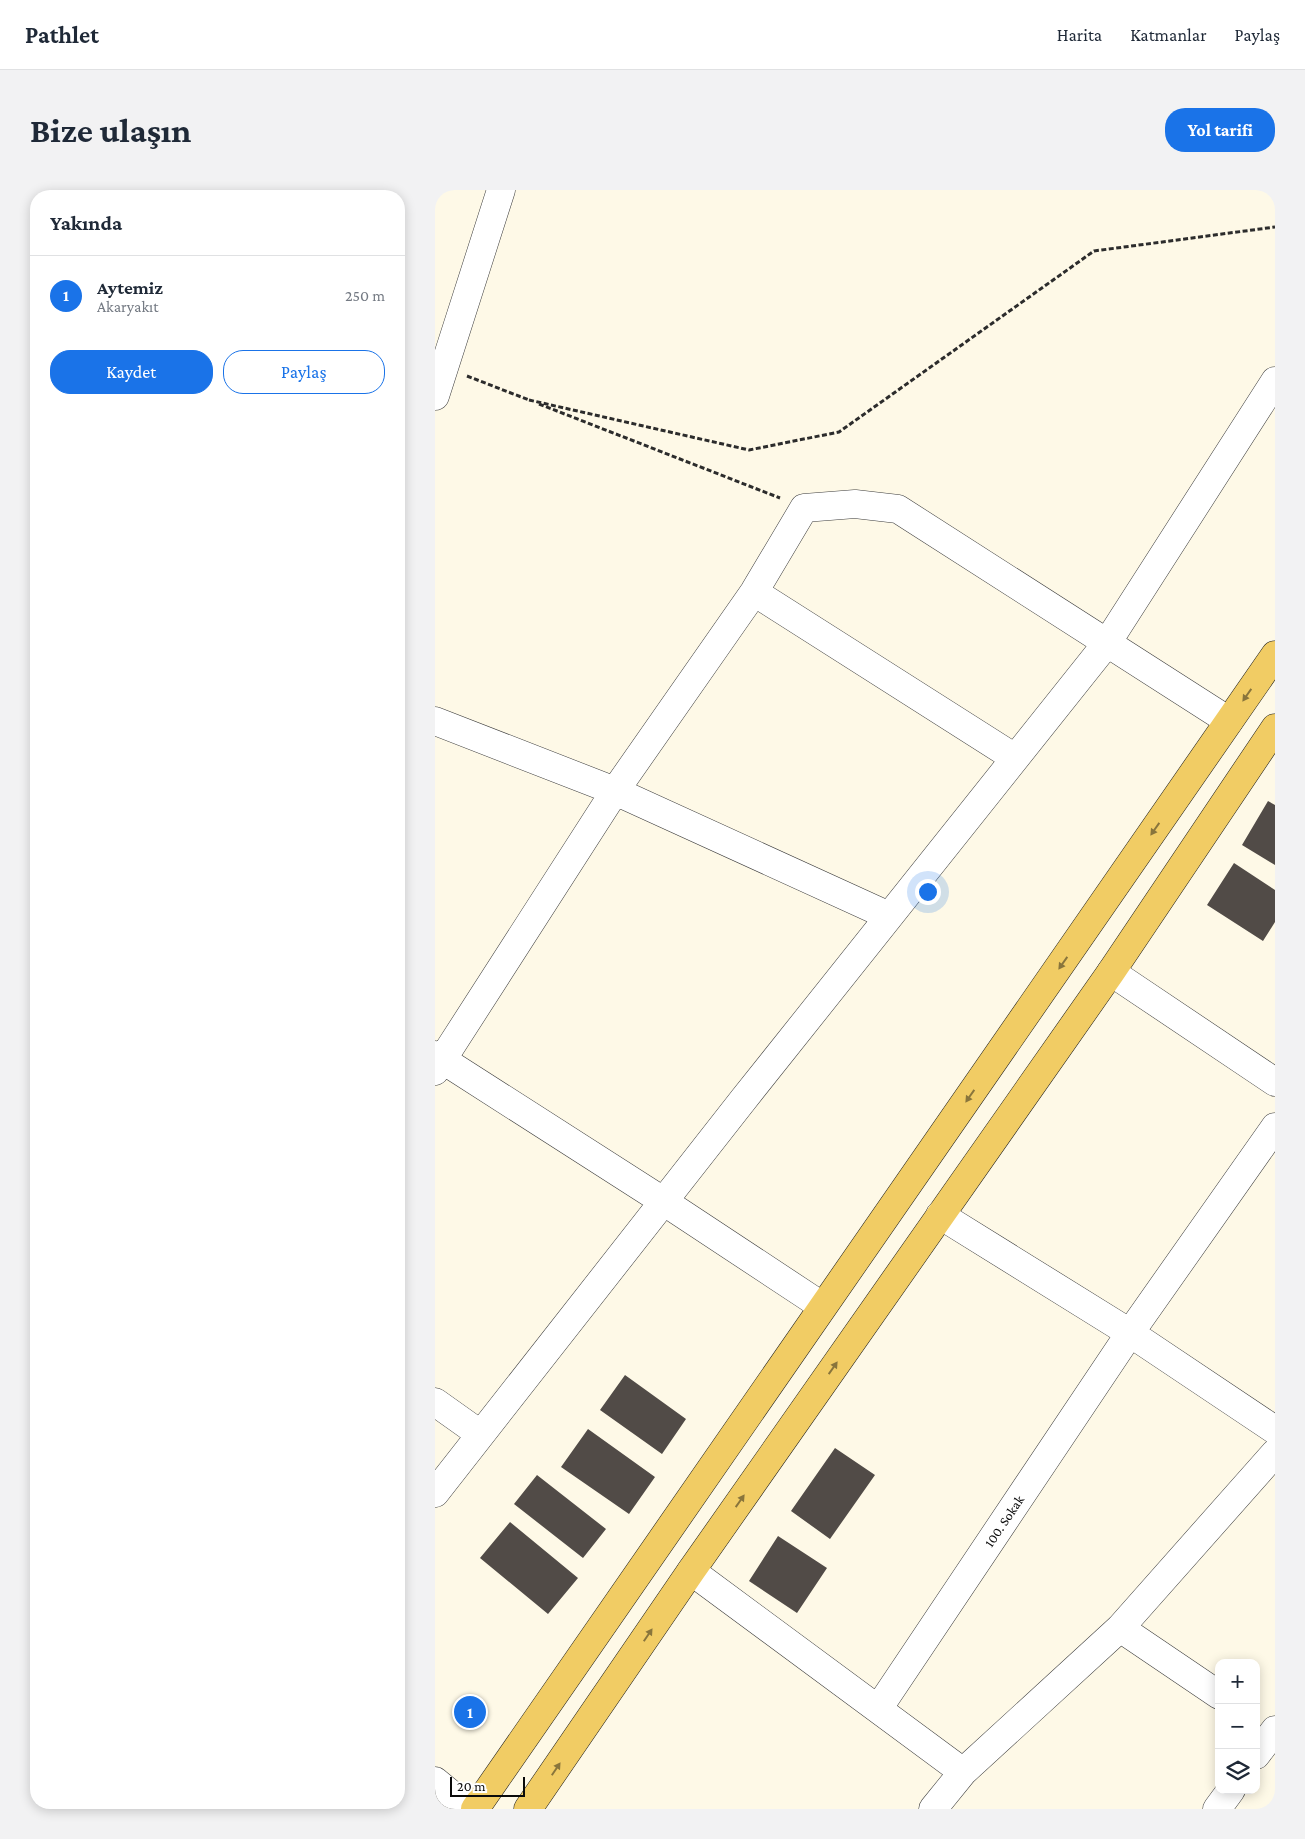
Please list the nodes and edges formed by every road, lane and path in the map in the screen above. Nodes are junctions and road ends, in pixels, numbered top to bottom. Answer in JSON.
{"nodes":[{"id":1,"x":501,"y":190,"type":"edge"},
{"id":2,"x":1275,"y":227,"type":"edge"},
{"id":3,"x":444,"y":367,"type":"junction"},
{"id":4,"x":1275,"y":381,"type":"edge"},
{"id":5,"x":435,"y":396,"type":"edge"},
{"id":6,"x":529,"y":400,"type":"junction"},
{"id":7,"x":804,"y":508,"type":"junction"},
{"id":8,"x":754,"y":592,"type":"junction"},
{"id":9,"x":1107,"y":643,"type":"junction"},
{"id":10,"x":1275,"y":655,"type":"edge"},
{"id":11,"x":435,"y":721,"type":"edge"},
{"id":12,"x":1229,"y":721,"type":"junction"},
{"id":13,"x":1271,"y":742,"type":"edge"},
{"id":14,"x":1015,"y":758,"type":"junction"},
{"id":15,"x":615,"y":791,"type":"junction"},
{"id":16,"x":889,"y":916,"type":"junction"},
{"id":17,"x":1111,"y":972,"type":"junction"},
{"id":18,"x":437,"y":1062,"type":"edge"},
{"id":19,"x":1275,"y":1082,"type":"edge"},
{"id":20,"x":1275,"y":1127,"type":"edge"},
{"id":21,"x":663,"y":1201,"type":"junction"},
{"id":22,"x":940,"y":1215,"type":"junction"},
{"id":23,"x":823,"y":1306,"type":"junction"},
{"id":24,"x":1130,"y":1333,"type":"junction"},
{"id":25,"x":435,"y":1402,"type":"edge"},
{"id":26,"x":1275,"y":1430,"type":"edge"},
{"id":27,"x":480,"y":1434,"type":"junction"},
{"id":28,"x":1275,"y":1453,"type":"edge"},
{"id":29,"x":435,"y":1493,"type":"edge"},
{"id":30,"x":691,"y":1572,"type":"junction"},
{"id":31,"x":1120,"y":1628,"type":"junction"},
{"id":32,"x":1215,"y":1692,"type":"edge"},
{"id":33,"x":878,"y":1709,"type":"junction"},
{"id":34,"x":1270,"y":1729,"type":"edge"},
{"id":35,"x":1259,"y":1749,"type":"edge"},
{"id":36,"x":963,"y":1772,"type":"junction"},
{"id":37,"x":435,"y":1781,"type":"edge"},
{"id":38,"x":1228,"y":1794,"type":"edge"},
{"id":39,"x":469,"y":1809,"type":"edge"},
{"id":40,"x":475,"y":1809,"type":"edge"},
{"id":41,"x":528,"y":1809,"type":"edge"},
{"id":42,"x":933,"y":1809,"type":"edge"},
{"id":43,"x":1217,"y":1809,"type":"edge"}],
"edges":[{"from":1,"to":3,"type":"street"},
{"from":2,"to":6,"type":"path"},
{"from":3,"to":5,"type":"street"},
{"from":3,"to":6,"type":"path"},
{"from":4,"to":9,"type":"street"},
{"from":6,"to":7,"type":"path"},
{"from":7,"to":8,"type":"street"},
{"from":7,"to":9,"type":"street"},
{"from":8,"to":14,"type":"street"},
{"from":8,"to":15,"type":"street"},
{"from":9,"to":12,"type":"street"},
{"from":9,"to":14,"type":"street"},
{"from":10,"to":12,"type":"main road","one_way":true},
{"from":11,"to":15,"type":"street"},
{"from":12,"to":23,"type":"main road","one_way":true},
{"from":13,"to":17,"type":"main road"},
{"from":14,"to":16,"type":"street"},
{"from":15,"to":16,"type":"street"},
{"from":15,"to":18,"type":"street"},
{"from":16,"to":21,"type":"street"},
{"from":17,"to":19,"type":"street"},
{"from":17,"to":22,"type":"main road"},
{"from":18,"to":21,"type":"street"},
{"from":20,"to":24,"type":"street","name":"100. Sokak"},
{"from":21,"to":23,"type":"street"},
{"from":21,"to":27,"type":"street"},
{"from":22,"to":24,"type":"street"},
{"from":30,"to":22,"type":"main road","one_way":true},
{"from":23,"to":40,"type":"main road"},
{"from":24,"to":26,"type":"street"},
{"from":24,"to":33,"type":"street","name":"100. Sokak"},
{"from":25,"to":27,"type":"street"},
{"from":27,"to":29,"type":"street"},
{"from":28,"to":31,"type":"street"},
{"from":30,"to":33,"type":"street"},
{"from":41,"to":30,"type":"main road","one_way":true},
{"from":31,"to":32,"type":"street"},
{"from":31,"to":36,"type":"street"},
{"from":33,"to":36,"type":"street"},
{"from":34,"to":35,"type":"street"},
{"from":36,"to":42,"type":"street"},
{"from":37,"to":39,"type":"street"},
{"from":38,"to":43,"type":"street"}]}
